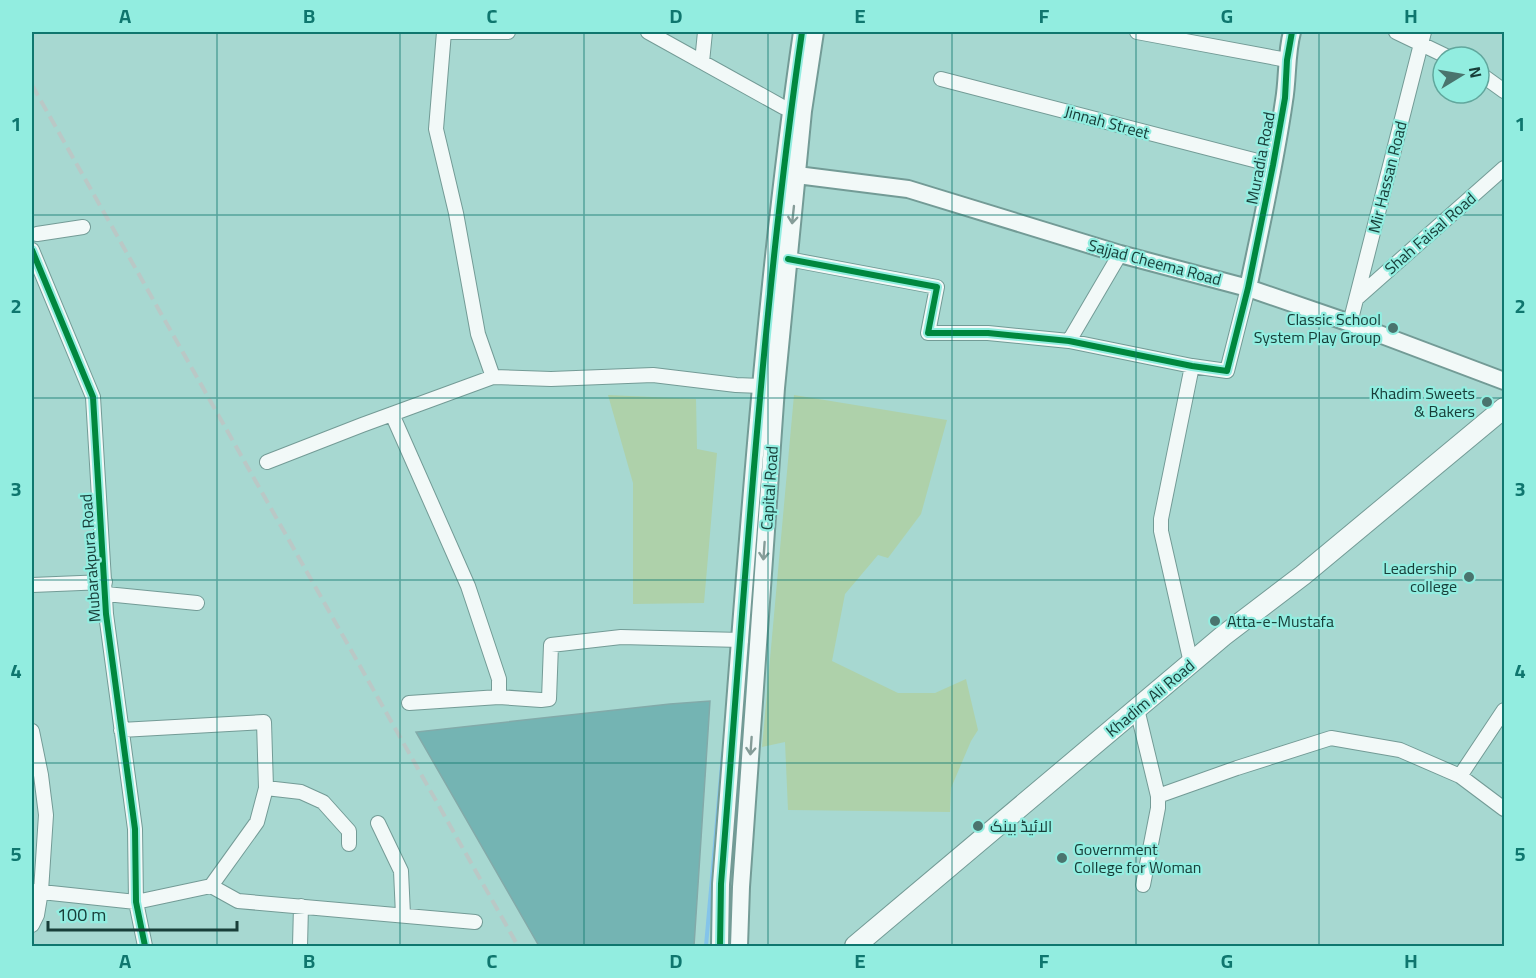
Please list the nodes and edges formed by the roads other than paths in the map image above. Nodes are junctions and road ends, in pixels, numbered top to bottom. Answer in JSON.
{"nodes":[{"id":1,"x":444,"y":32,"type":"edge"},
{"id":2,"x":508,"y":32,"type":"edge"},
{"id":3,"x":648,"y":32,"type":"edge"},
{"id":4,"x":705,"y":32,"type":"edge"},
{"id":5,"x":802,"y":32,"type":"edge"},
{"id":6,"x":815,"y":32,"type":"edge"},
{"id":7,"x":1137,"y":32,"type":"edge"},
{"id":8,"x":1292,"y":32,"type":"edge"},
{"id":9,"x":1396,"y":32,"type":"edge"},
{"id":10,"x":1422,"y":37,"type":"edge"},
{"id":11,"x":1287,"y":60,"type":"junction"},
{"id":12,"x":702,"y":62,"type":"junction"},
{"id":13,"x":941,"y":78,"type":"dead end"},
{"id":14,"x":1491,"y":82,"type":"edge"},
{"id":15,"x":1504,"y":91,"type":"edge"},
{"id":16,"x":792,"y":109,"type":"junction"},
{"id":17,"x":1273,"y":165,"type":"junction"},
{"id":18,"x":1504,"y":168,"type":"edge"},
{"id":19,"x":797,"y":175,"type":"junction"},
{"id":20,"x":83,"y":227,"type":"dead end"},
{"id":21,"x":37,"y":234,"type":"dead end"},
{"id":22,"x":32,"y":250,"type":"edge"},
{"id":23,"x":1120,"y":254,"type":"junction"},
{"id":24,"x":788,"y":259,"type":"junction"},
{"id":25,"x":1248,"y":288,"type":"junction"},
{"id":26,"x":1356,"y":299,"type":"junction"},
{"id":27,"x":1350,"y":323,"type":"junction"},
{"id":28,"x":1069,"y":341,"type":"junction"},
{"id":29,"x":1192,"y":366,"type":"junction"},
{"id":30,"x":493,"y":377,"type":"junction"},
{"id":31,"x":1504,"y":381,"type":"edge"},
{"id":32,"x":769,"y":387,"type":"junction"},
{"id":33,"x":1504,"y":393,"type":"edge"},
{"id":34,"x":1504,"y":408,"type":"edge"},
{"id":35,"x":392,"y":414,"type":"junction"},
{"id":36,"x":1450,"y":454,"type":"junction"},
{"id":37,"x":267,"y":462,"type":"dead end"},
{"id":38,"x":32,"y":585,"type":"edge"},
{"id":39,"x":105,"y":588,"type":"junction"},
{"id":40,"x":197,"y":603,"type":"dead end"},
{"id":41,"x":741,"y":640,"type":"junction"},
{"id":42,"x":1191,"y":663,"type":"junction"},
{"id":43,"x":499,"y":697,"type":"junction"},
{"id":44,"x":409,"y":703,"type":"dead end"},
{"id":45,"x":1137,"y":709,"type":"junction"},
{"id":46,"x":1504,"y":710,"type":"edge"},
{"id":47,"x":121,"y":730,"type":"junction"},
{"id":48,"x":32,"y":731,"type":"edge"},
{"id":49,"x":36,"y":776,"type":"edge"},
{"id":50,"x":1460,"y":776,"type":"junction"},
{"id":51,"x":266,"y":788,"type":"junction"},
{"id":52,"x":1158,"y":796,"type":"junction"},
{"id":53,"x":1504,"y":809,"type":"edge"},
{"id":54,"x":378,"y":823,"type":"dead end"},
{"id":55,"x":349,"y":844,"type":"dead end"},
{"id":56,"x":722,"y":884,"type":"junction"},
{"id":57,"x":1143,"y":885,"type":"dead end"},
{"id":58,"x":211,"y":886,"type":"junction"},
{"id":59,"x":741,"y":887,"type":"junction"},
{"id":60,"x":36,"y":891,"type":"edge"},
{"id":61,"x":136,"y":902,"type":"junction"},
{"id":62,"x":301,"y":906,"type":"junction"},
{"id":63,"x":403,"y":915,"type":"junction"},
{"id":64,"x":475,"y":922,"type":"dead end"},
{"id":65,"x":32,"y":925,"type":"edge"},
{"id":66,"x":145,"y":946,"type":"edge"},
{"id":67,"x":300,"y":946,"type":"edge"},
{"id":68,"x":720,"y":946,"type":"edge"},
{"id":69,"x":739,"y":946,"type":"edge"},
{"id":70,"x":855,"y":946,"type":"edge"}],
"edges":[{"from":1,"to":2,"type":"street"},
{"from":1,"to":30,"type":"street"},
{"from":3,"to":12,"type":"street"},
{"from":4,"to":12,"type":"street"},
{"from":5,"to":16,"type":"street"},
{"from":6,"to":16,"type":"street","name":"Capital Road"},
{"from":7,"to":11,"type":"street"},
{"from":8,"to":11,"type":"street","name":"Muradia Road"},
{"from":9,"to":10,"type":"street"},
{"from":10,"to":26,"type":"street","name":"Mir Hassan Road"},
{"from":11,"to":17,"type":"street","name":"Muradia Road"},
{"from":12,"to":16,"type":"street"},
{"from":13,"to":17,"type":"street","name":"Jinnah Street"},
{"from":14,"to":15,"type":"street"},
{"from":16,"to":19,"type":"street","name":"Capital Road"},
{"from":16,"to":32,"type":"street"},
{"from":17,"to":25,"type":"street","name":"Muradia Road"},
{"from":18,"to":26,"type":"street","name":"Shah Faisal Road"},
{"from":19,"to":23,"type":"street","name":"Sajjad Cheema Road"},
{"from":19,"to":24,"type":"street","name":"Capital Road","one_way":true},
{"from":20,"to":21,"type":"street"},
{"from":22,"to":39,"type":"street","name":"Mubarakpura Road"},
{"from":23,"to":25,"type":"street","name":"Sajjad Cheema Road"},
{"from":23,"to":28,"type":"street"},
{"from":24,"to":28,"type":"street"},
{"from":24,"to":32,"type":"street","name":"Capital Road"},
{"from":25,"to":27,"type":"street","name":"Sajjad Cheema Road"},
{"from":25,"to":29,"type":"street"},
{"from":26,"to":27,"type":"street","name":"Mir Hassan Road"},
{"from":27,"to":31,"type":"street","name":"Sajjad Cheema Road"},
{"from":28,"to":29,"type":"street"},
{"from":29,"to":42,"type":"street"},
{"from":30,"to":32,"type":"street"},
{"from":30,"to":35,"type":"street"},
{"from":32,"to":41,"type":"street"},
{"from":32,"to":59,"type":"street","name":"Capital Road","one_way":true},
{"from":33,"to":36,"type":"main road","name":"Khadim Ali Road"},
{"from":34,"to":36,"type":"main road","name":"Khadim Ali Road"},
{"from":35,"to":37,"type":"street"},
{"from":35,"to":43,"type":"street"},
{"from":36,"to":42,"type":"main road","name":"Khadim Ali Road"},
{"from":38,"to":39,"type":"street"},
{"from":39,"to":40,"type":"street"},
{"from":39,"to":47,"type":"street","name":"Mubarakpura Road"},
{"from":41,"to":43,"type":"street"},
{"from":41,"to":56,"type":"street"},
{"from":42,"to":45,"type":"main road","name":"Khadim Ali Road"},
{"from":43,"to":44,"type":"street"},
{"from":45,"to":52,"type":"street"},
{"from":45,"to":70,"type":"main road","name":"Khadim Ali Road"},
{"from":46,"to":50,"type":"street"},
{"from":47,"to":51,"type":"street"},
{"from":47,"to":61,"type":"street","name":"Mubarakpura Road"},
{"from":48,"to":49,"type":"street"},
{"from":49,"to":60,"type":"street"},
{"from":50,"to":52,"type":"street"},
{"from":50,"to":53,"type":"street"},
{"from":51,"to":55,"type":"street"},
{"from":51,"to":58,"type":"street"},
{"from":52,"to":57,"type":"street"},
{"from":54,"to":63,"type":"street"},
{"from":56,"to":59,"type":"street"},
{"from":56,"to":68,"type":"street"},
{"from":58,"to":61,"type":"street"},
{"from":58,"to":62,"type":"street"},
{"from":59,"to":69,"type":"street","name":"Capital Road"},
{"from":60,"to":61,"type":"street"},
{"from":60,"to":65,"type":"street"},
{"from":61,"to":66,"type":"street","name":"Mubarakpura Road"},
{"from":62,"to":63,"type":"street"},
{"from":62,"to":67,"type":"street"},
{"from":63,"to":64,"type":"street"}]}
